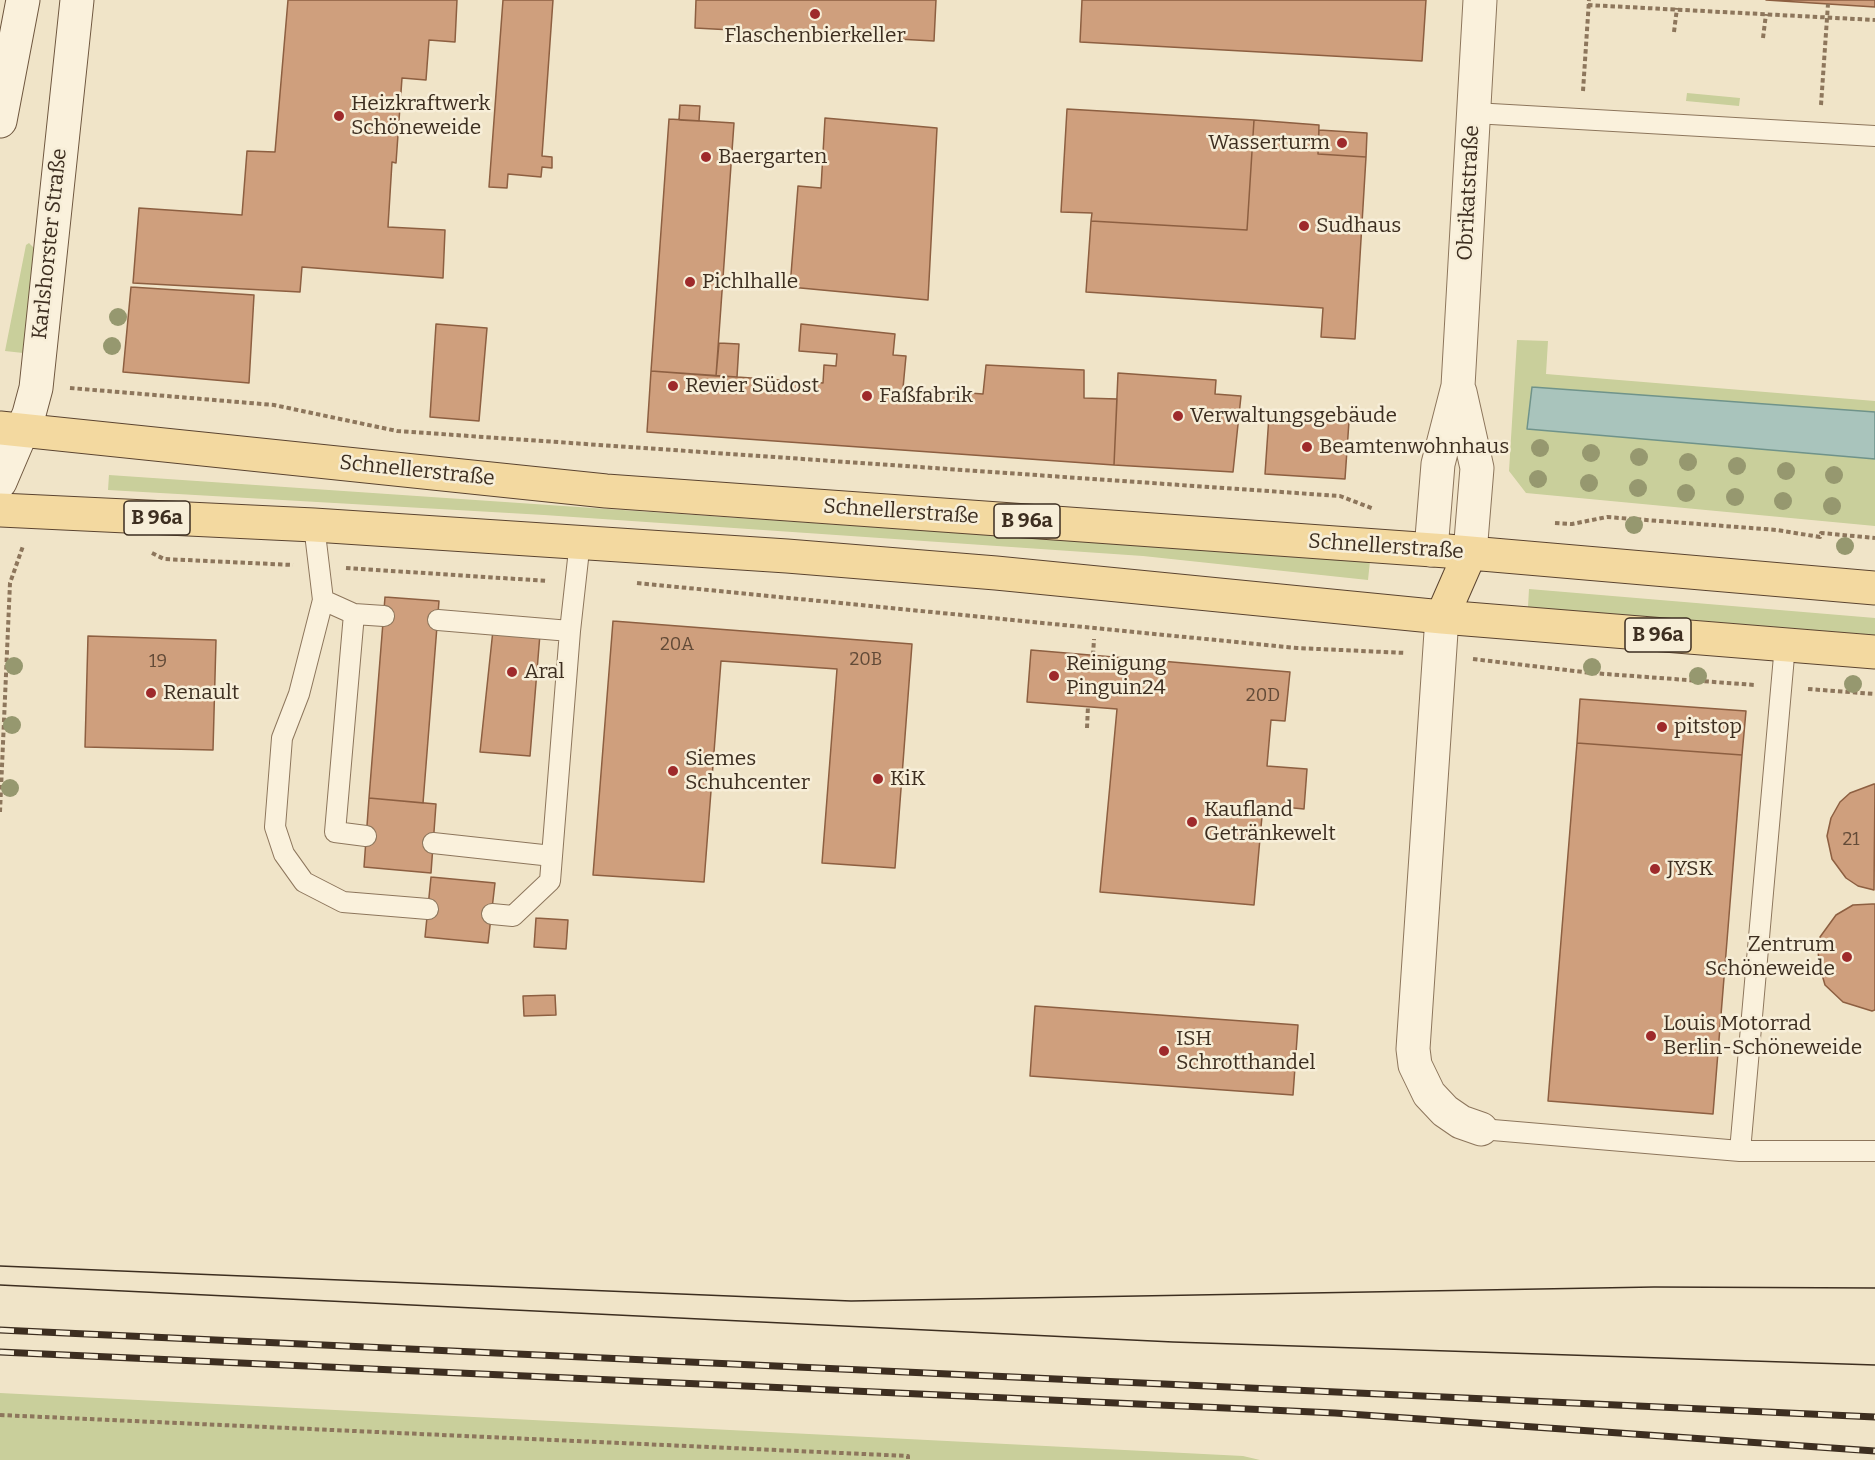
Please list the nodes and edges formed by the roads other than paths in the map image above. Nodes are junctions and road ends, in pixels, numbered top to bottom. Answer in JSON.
{"nodes":[{"id":1,"x":23,"y":0,"type":"edge"},
{"id":2,"x":77,"y":0,"type":"edge"},
{"id":3,"x":1480,"y":0,"type":"edge"},
{"id":4,"x":1474,"y":113,"type":"junction"},
{"id":5,"x":0,"y":121,"type":"edge"},
{"id":6,"x":1875,"y":136,"type":"edge"},
{"id":7,"x":1458,"y":386,"type":"junction"},
{"id":8,"x":11,"y":429,"type":"edge"},
{"id":9,"x":0,"y":482,"type":"edge"},
{"id":10,"x":0,"y":510,"type":"edge"},
{"id":11,"x":314,"y":525,"type":"junction"},
{"id":12,"x":580,"y":541,"type":"junction"},
{"id":13,"x":1431,"y":550,"type":"junction"},
{"id":14,"x":1470,"y":553,"type":"junction"},
{"id":15,"x":1875,"y":588,"type":"edge"},
{"id":16,"x":323,"y":600,"type":"junction"},
{"id":17,"x":354,"y":614,"type":"junction"},
{"id":18,"x":384,"y":616,"type":"dead end"},
{"id":19,"x":1442,"y":617,"type":"junction"},
{"id":20,"x":438,"y":620,"type":"dead end"},
{"id":21,"x":570,"y":631,"type":"junction"},
{"id":22,"x":1785,"y":645,"type":"junction"},
{"id":23,"x":1875,"y":652,"type":"edge"},
{"id":24,"x":366,"y":836,"type":"dead end"},
{"id":25,"x":433,"y":843,"type":"dead end"},
{"id":26,"x":552,"y":856,"type":"junction"},
{"id":27,"x":428,"y":909,"type":"dead end"},
{"id":28,"x":492,"y":914,"type":"dead end"},
{"id":29,"x":1481,"y":1129,"type":"joint"},
{"id":30,"x":1740,"y":1151,"type":"junction"},
{"id":31,"x":1875,"y":1151,"type":"edge"}],
"edges":[{"from":1,"to":5,"type":"street"},
{"from":2,"to":8,"type":"street","name":"Karlshorster Straße"},
{"from":3,"to":4,"type":"street","name":"Obrikatstraße"},
{"from":4,"to":6,"type":"lane"},
{"from":4,"to":7,"type":"street","name":"Obrikatstraße"},
{"from":7,"to":13,"type":"street","name":"Obrikatstraße"},
{"from":7,"to":14,"type":"street","name":"Obrikatstraße"},
{"from":8,"to":9,"type":"street","name":"Karlshorster Straße"},
{"from":8,"to":13,"type":"main road","name":"Schnellerstraße","number":"B 96a"},
{"from":10,"to":11,"type":"main road","number":"B 96a"},
{"from":11,"to":12,"type":"main road","number":"B 96a"},
{"from":11,"to":16,"type":"lane"},
{"from":12,"to":19,"type":"main road","number":"B 96a"},
{"from":12,"to":21,"type":"lane"},
{"from":13,"to":14,"type":"main road","name":"Schnellerstraße","number":"B 96a"},
{"from":13,"to":19,"type":"main road"},
{"from":14,"to":15,"type":"main road","name":"Schnellerstraße","number":"B 96a"},
{"from":14,"to":19,"type":"main road"},
{"from":16,"to":17,"type":"lane"},
{"from":16,"to":27,"type":"lane"},
{"from":17,"to":18,"type":"lane"},
{"from":17,"to":24,"type":"lane"},
{"from":19,"to":22,"type":"main road","number":"B 96a"},
{"from":19,"to":29,"type":"street"},
{"from":20,"to":21,"type":"lane"},
{"from":21,"to":26,"type":"lane"},
{"from":22,"to":23,"type":"main road","number":"B 96a"},
{"from":22,"to":30,"type":"lane"},
{"from":25,"to":26,"type":"lane"},
{"from":26,"to":28,"type":"lane"},
{"from":29,"to":30,"type":"lane"},
{"from":30,"to":31,"type":"lane"}]}
